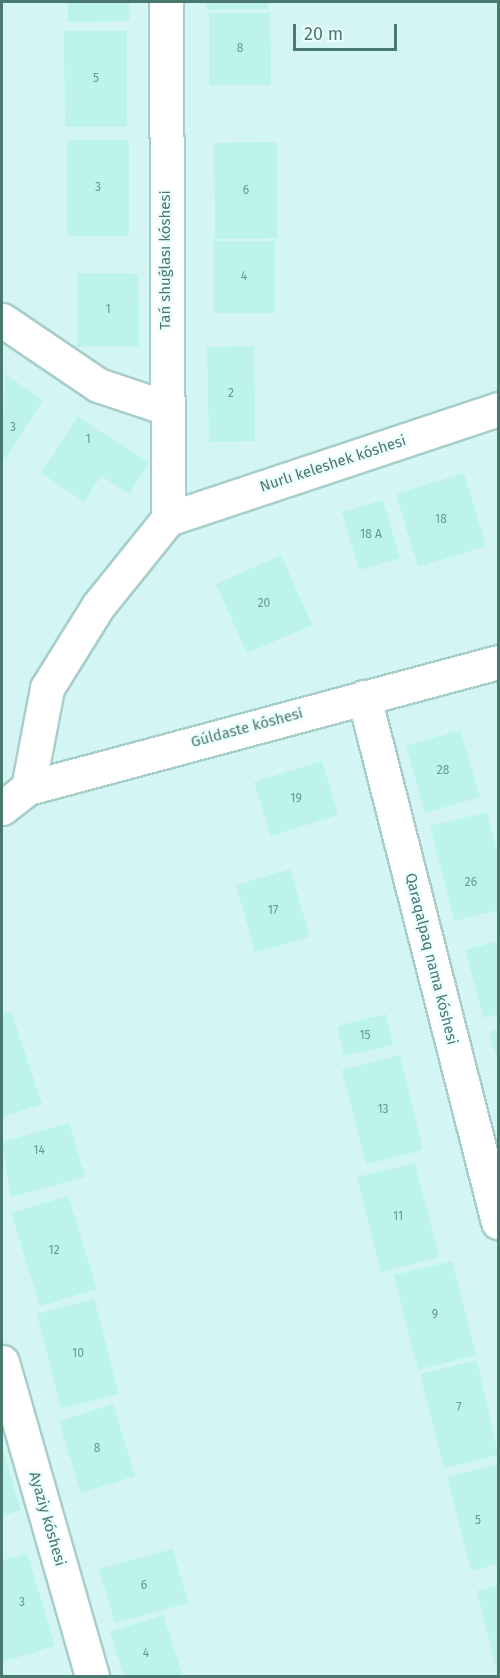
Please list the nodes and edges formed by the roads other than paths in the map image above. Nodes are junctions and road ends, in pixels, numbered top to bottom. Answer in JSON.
{"nodes":[{"id":1,"x":166,"y":2,"type":"edge"},
{"id":2,"x":2,"y":320,"type":"edge"},
{"id":3,"x":167,"y":408,"type":"junction"},
{"id":4,"x":498,"y":409,"type":"edge"},
{"id":5,"x":168,"y":519,"type":"junction"},
{"id":6,"x":498,"y":662,"type":"edge"},
{"id":7,"x":364,"y":697,"type":"junction"},
{"id":8,"x":28,"y":788,"type":"junction"},
{"id":9,"x":2,"y":808,"type":"edge"},
{"id":10,"x":498,"y":1222,"type":"edge"},
{"id":11,"x":2,"y":1362,"type":"edge"},
{"id":12,"x":92,"y":1677,"type":"edge"}],
"edges":[{"from":1,"to":3,"type":"street","name":"Tań shuǵlası kóshesi"},
{"from":2,"to":3,"type":"street"},
{"from":3,"to":5,"type":"street","name":"Tań shuǵlası kóshesi"},
{"from":4,"to":5,"type":"street","name":"Nurlı keleshek kóshesi"},
{"from":5,"to":8,"type":"street"},
{"from":6,"to":7,"type":"street","name":"Gúldaste kóshesi"},
{"from":7,"to":8,"type":"street","name":"Gúldaste kóshesi"},
{"from":7,"to":10,"type":"street","name":"Qaraqalpaq nama kóshesi"},
{"from":8,"to":9,"type":"street","name":"Gúldaste kóshesi"},
{"from":11,"to":12,"type":"street","name":"Ayaziy kóshesi"}]}
